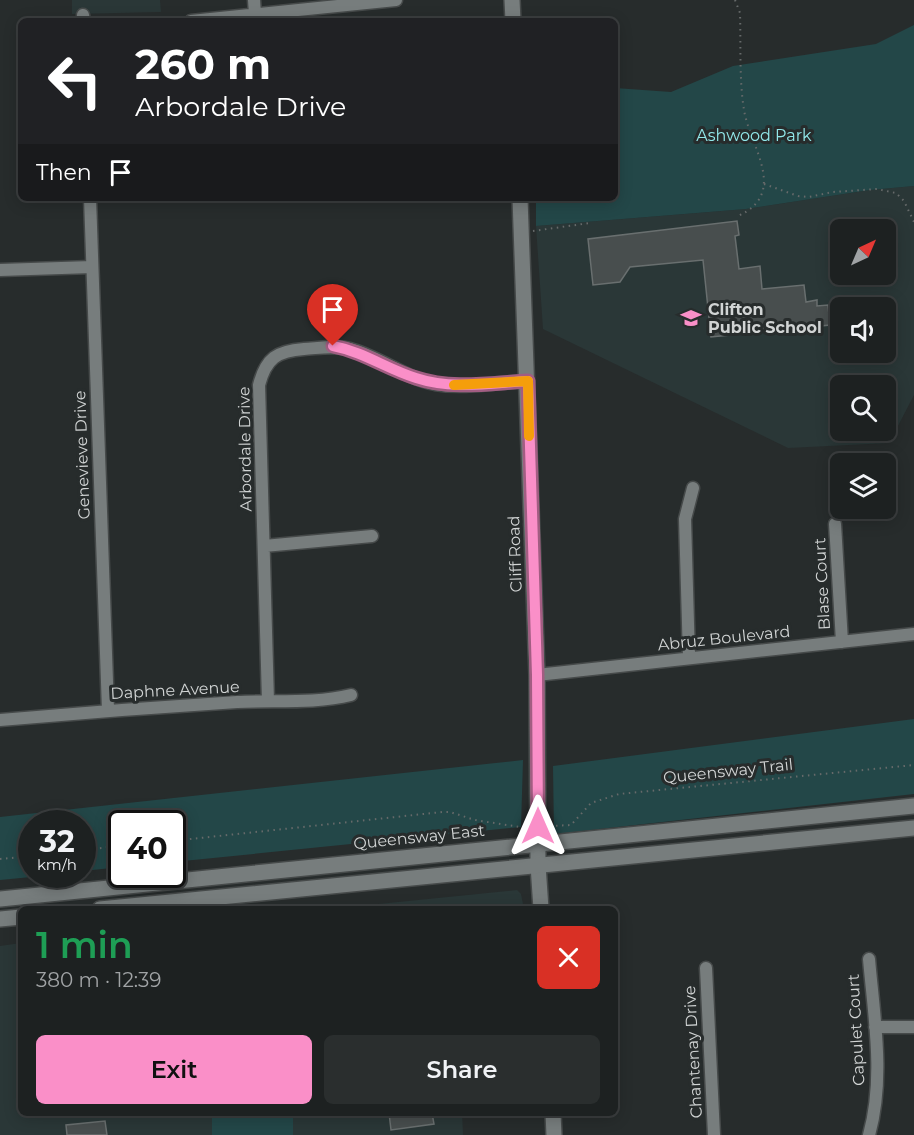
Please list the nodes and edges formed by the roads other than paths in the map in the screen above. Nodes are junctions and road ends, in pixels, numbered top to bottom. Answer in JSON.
{"nodes":[{"id":1,"x":254,"y":0,"type":"edge"},
{"id":2,"x":396,"y":0,"type":"edge"},
{"id":3,"x":512,"y":0,"type":"edge"},
{"id":4,"x":255,"y":14,"type":"junction"},
{"id":5,"x":218,"y":18,"type":"edge"},
{"id":6,"x":513,"y":18,"type":"edge"},
{"id":7,"x":90,"y":201,"type":"edge"},
{"id":8,"x":520,"y":201,"type":"edge"},
{"id":9,"x":92,"y":267,"type":"junction"},
{"id":10,"x":0,"y":270,"type":"edge"},
{"id":11,"x":528,"y":381,"type":"junction"},
{"id":12,"x":693,"y":488,"type":"dead end"},
{"id":13,"x":835,"y":524,"type":"dead end"},
{"id":14,"x":372,"y":536,"type":"dead end"},
{"id":15,"x":264,"y":546,"type":"junction"},
{"id":16,"x":914,"y":634,"type":"edge"},
{"id":17,"x":842,"y":642,"type":"junction"},
{"id":18,"x":689,"y":658,"type":"junction"},
{"id":19,"x":537,"y":675,"type":"junction"},
{"id":20,"x":351,"y":695,"type":"dead end"},
{"id":21,"x":268,"y":701,"type":"junction"},
{"id":22,"x":108,"y":710,"type":"junction"},
{"id":23,"x":0,"y":720,"type":"edge"},
{"id":24,"x":914,"y":806,"type":"edge"},
{"id":25,"x":914,"y":828,"type":"edge"},
{"id":26,"x":538,"y":843,"type":"junction"},
{"id":27,"x":538,"y":865,"type":"junction"},
{"id":28,"x":0,"y":898,"type":"edge"},
{"id":29,"x":130,"y":906,"type":"edge"},
{"id":30,"x":541,"y":906,"type":"edge"},
{"id":31,"x":18,"y":917,"type":"edge"},
{"id":32,"x":0,"y":919,"type":"edge"},
{"id":33,"x":869,"y":959,"type":"dead end"},
{"id":34,"x":706,"y":968,"type":"dead end"},
{"id":35,"x":875,"y":1027,"type":"junction"},
{"id":36,"x":914,"y":1027,"type":"edge"},
{"id":37,"x":553,"y":1116,"type":"edge"},
{"id":38,"x":554,"y":1135,"type":"edge"},
{"id":39,"x":714,"y":1135,"type":"edge"},
{"id":40,"x":868,"y":1135,"type":"edge"}],
"edges":[{"from":1,"to":4,"type":"street"},
{"from":2,"to":4,"type":"street"},
{"from":3,"to":6,"type":"main road"},
{"from":4,"to":5,"type":"street"},
{"from":7,"to":9,"type":"street","name":"Genevieve Drive"},
{"from":8,"to":11,"type":"main road","name":"Cliff Road"},
{"from":9,"to":10,"type":"street"},
{"from":9,"to":22,"type":"street","name":"Genevieve Drive"},
{"from":11,"to":15,"type":"street","name":"Arbordale Drive"},
{"from":11,"to":19,"type":"main road","name":"Cliff Road"},
{"from":12,"to":18,"type":"street"},
{"from":13,"to":17,"type":"street","name":"Blase Court"},
{"from":14,"to":15,"type":"street"},
{"from":15,"to":21,"type":"street","name":"Arbordale Drive"},
{"from":16,"to":17,"type":"street","name":"Abruz Boulevard"},
{"from":17,"to":18,"type":"street","name":"Abruz Boulevard"},
{"from":18,"to":19,"type":"street","name":"Abruz Boulevard"},
{"from":19,"to":26,"type":"main road","name":"Cliff Road"},
{"from":20,"to":21,"type":"street","name":"Daphne Avenue"},
{"from":21,"to":22,"type":"street","name":"Daphne Avenue"},
{"from":22,"to":23,"type":"street","name":"Daphne Avenue"},
{"from":24,"to":26,"type":"main road","name":"Queensway East"},
{"from":25,"to":27,"type":"main road"},
{"from":26,"to":27,"type":"main road","name":"Cliff Road"},
{"from":26,"to":28,"type":"main road","name":"Queensway East"},
{"from":27,"to":29,"type":"main road"},
{"from":27,"to":30,"type":"main road","name":"Cliff Road"},
{"from":31,"to":32,"type":"main road"},
{"from":33,"to":35,"type":"street","name":"Capulet Court"},
{"from":34,"to":39,"type":"street","name":"Chantenay Drive"},
{"from":35,"to":36,"type":"street"},
{"from":35,"to":40,"type":"street","name":"Capulet Court"},
{"from":37,"to":38,"type":"main road"}]}
